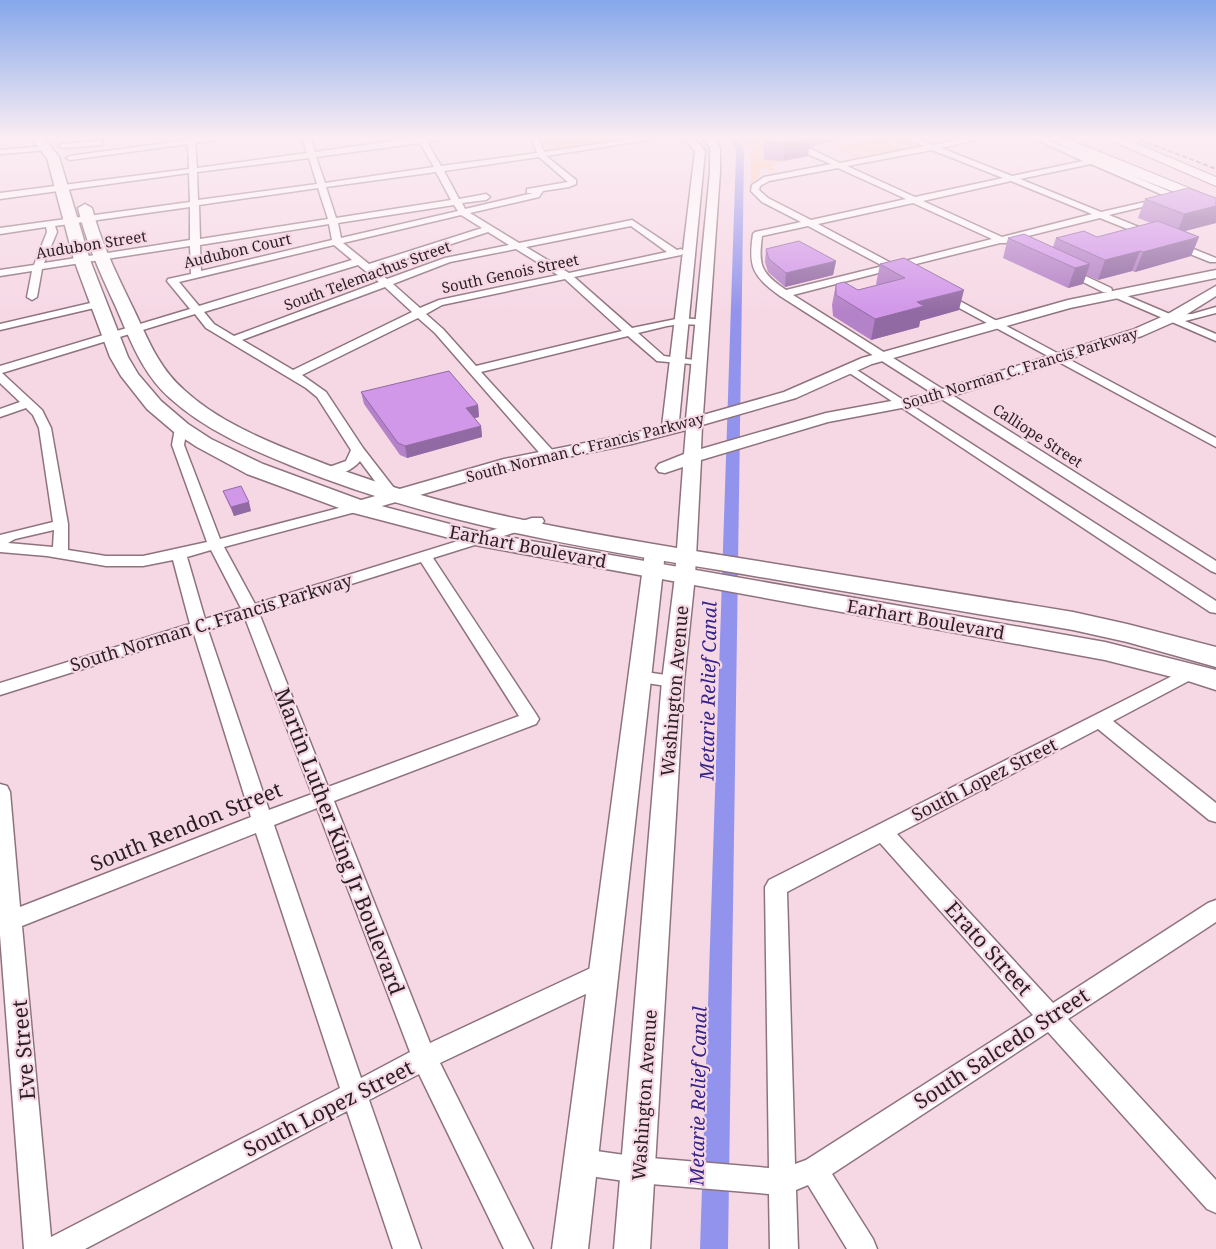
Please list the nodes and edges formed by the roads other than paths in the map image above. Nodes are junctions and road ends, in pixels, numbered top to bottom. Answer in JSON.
{"nodes":[{"id":1,"x":64,"y":195,"type":"edge"},
{"id":2,"x":82,"y":195,"type":"edge"},
{"id":3,"x":193,"y":195,"type":"edge"},
{"id":4,"x":255,"y":195,"type":"edge"},
{"id":5,"x":324,"y":195,"type":"edge"},
{"id":6,"x":454,"y":195,"type":"edge"},
{"id":7,"x":500,"y":195,"type":"edge"},
{"id":8,"x":535,"y":195,"type":"edge"},
{"id":9,"x":696,"y":195,"type":"edge"},
{"id":10,"x":713,"y":195,"type":"edge"},
{"id":11,"x":759,"y":195,"type":"edge"},
{"id":12,"x":904,"y":195,"type":"edge"},
{"id":13,"x":936,"y":195,"type":"edge"},
{"id":14,"x":1051,"y":195,"type":"edge"},
{"id":15,"x":1170,"y":195,"type":"edge"},
{"id":16,"x":1183,"y":195,"type":"edge"},
{"id":17,"x":1199,"y":195,"type":"edge"},
{"id":18,"x":1174,"y":197,"type":"junction"},
{"id":19,"x":914,"y":200,"type":"junction"},
{"id":20,"x":457,"y":201,"type":"junction"},
{"id":21,"x":193,"y":204,"type":"junction"},
{"id":22,"x":1216,"y":204,"type":"edge"},
{"id":23,"x":1202,"y":208,"type":"junction"},
{"id":24,"x":463,"y":213,"type":"junction"},
{"id":25,"x":1216,"y":214,"type":"edge"},
{"id":26,"x":1100,"y":215,"type":"junction"},
{"id":27,"x":88,"y":219,"type":"junction"},
{"id":28,"x":70,"y":221,"type":"junction"},
{"id":29,"x":693,"y":221,"type":"junction"},
{"id":30,"x":333,"y":222,"type":"junction"},
{"id":31,"x":710,"y":222,"type":"junction"},
{"id":32,"x":810,"y":223,"type":"junction"},
{"id":33,"x":50,"y":224,"type":"junction"},
{"id":34,"x":488,"y":229,"type":"junction"},
{"id":35,"x":0,"y":231,"type":"edge"},
{"id":36,"x":1001,"y":240,"type":"junction"},
{"id":37,"x":194,"y":243,"type":"junction"},
{"id":38,"x":337,"y":243,"type":"junction"},
{"id":39,"x":516,"y":246,"type":"junction"},
{"id":40,"x":1015,"y":247,"type":"edge"},
{"id":41,"x":682,"y":251,"type":"junction"},
{"id":42,"x":91,"y":259,"type":"junction"},
{"id":43,"x":1214,"y":260,"type":"edge"},
{"id":44,"x":1051,"y":263,"type":"edge"},
{"id":45,"x":364,"y":264,"type":"junction"},
{"id":46,"x":38,"y":268,"type":"junction"},
{"id":47,"x":892,"y":268,"type":"junction"},
{"id":48,"x":0,"y":273,"type":"edge"},
{"id":49,"x":1216,"y":274,"type":"edge"},
{"id":50,"x":196,"y":275,"type":"junction"},
{"id":51,"x":567,"y":276,"type":"junction"},
{"id":52,"x":909,"y":277,"type":"edge"},
{"id":53,"x":386,"y":283,"type":"junction"},
{"id":54,"x":927,"y":287,"type":"edge"},
{"id":55,"x":684,"y":290,"type":"junction"},
{"id":56,"x":1216,"y":290,"type":"edge"},
{"id":57,"x":705,"y":292,"type":"junction"},
{"id":58,"x":1112,"y":292,"type":"junction"},
{"id":59,"x":784,"y":294,"type":"junction"},
{"id":60,"x":32,"y":298,"type":"dead end"},
{"id":61,"x":99,"y":304,"type":"junction"},
{"id":62,"x":196,"y":310,"type":"junction"},
{"id":63,"x":1216,"y":310,"type":"edge"},
{"id":64,"x":419,"y":313,"type":"junction"},
{"id":65,"x":1171,"y":318,"type":"junction"},
{"id":66,"x":681,"y":321,"type":"junction"},
{"id":67,"x":702,"y":322,"type":"junction"},
{"id":68,"x":997,"y":325,"type":"junction"},
{"id":69,"x":0,"y":327,"type":"edge"},
{"id":70,"x":144,"y":327,"type":"junction"},
{"id":71,"x":629,"y":332,"type":"junction"},
{"id":72,"x":110,"y":336,"type":"junction"},
{"id":73,"x":1216,"y":338,"type":"edge"},
{"id":74,"x":233,"y":340,"type":"junction"},
{"id":75,"x":884,"y":356,"type":"junction"},
{"id":76,"x":1059,"y":358,"type":"junction"},
{"id":77,"x":676,"y":361,"type":"junction"},
{"id":78,"x":698,"y":363,"type":"junction"},
{"id":79,"x":849,"y":368,"type":"junction"},
{"id":80,"x":0,"y":370,"type":"edge"},
{"id":81,"x":474,"y":370,"type":"junction"},
{"id":82,"x":292,"y":375,"type":"junction"},
{"id":83,"x":0,"y":376,"type":"edge"},
{"id":84,"x":943,"y":394,"type":"junction"},
{"id":85,"x":790,"y":395,"type":"junction"},
{"id":86,"x":28,"y":403,"type":"junction"},
{"id":87,"x":905,"y":404,"type":"junction"},
{"id":88,"x":0,"y":413,"type":"edge"},
{"id":89,"x":826,"y":418,"type":"junction"},
{"id":90,"x":695,"y":421,"type":"junction"},
{"id":91,"x":181,"y":428,"type":"junction"},
{"id":92,"x":670,"y":430,"type":"junction"},
{"id":93,"x":1216,"y":443,"type":"edge"},
{"id":94,"x":358,"y":450,"type":"junction"},
{"id":95,"x":549,"y":454,"type":"junction"},
{"id":96,"x":283,"y":455,"type":"junction"},
{"id":97,"x":692,"y":457,"type":"junction"},
{"id":98,"x":665,"y":468,"type":"dead end"},
{"id":99,"x":256,"y":469,"type":"junction"},
{"id":100,"x":326,"y":472,"type":"junction"},
{"id":101,"x":394,"y":496,"type":"junction"},
{"id":102,"x":358,"y":507,"type":"junction"},
{"id":103,"x":529,"y":523,"type":"junction"},
{"id":104,"x":61,"y":524,"type":"junction"},
{"id":105,"x":480,"y":539,"type":"junction"},
{"id":106,"x":0,"y":541,"type":"edge"},
{"id":107,"x":214,"y":543,"type":"junction"},
{"id":108,"x":0,"y":547,"type":"edge"},
{"id":109,"x":60,"y":553,"type":"junction"},
{"id":110,"x":179,"y":554,"type":"junction"},
{"id":111,"x":424,"y":556,"type":"junction"},
{"id":112,"x":654,"y":561,"type":"junction"},
{"id":113,"x":694,"y":568,"type":"junction"},
{"id":114,"x":1216,"y":568,"type":"edge"},
{"id":115,"x":824,"y":591,"type":"junction"},
{"id":116,"x":1216,"y":608,"type":"edge"},
{"id":117,"x":250,"y":610,"type":"junction"},
{"id":118,"x":200,"y":626,"type":"junction"},
{"id":119,"x":1216,"y":657,"type":"edge"},
{"id":120,"x":1204,"y":676,"type":"edge"},
{"id":121,"x":639,"y":677,"type":"junction"},
{"id":122,"x":673,"y":681,"type":"junction"},
{"id":123,"x":0,"y":689,"type":"edge"},
{"id":124,"x":1100,"y":720,"type":"junction"},
{"id":125,"x":0,"y":792,"type":"edge"},
{"id":126,"x":324,"y":797,"type":"junction"},
{"id":127,"x":1216,"y":814,"type":"edge"},
{"id":128,"x":263,"y":822,"type":"junction"},
{"id":129,"x":882,"y":831,"type":"junction"},
{"id":130,"x":776,"y":886,"type":"joint"},
{"id":131,"x":1216,"y":910,"type":"edge"},
{"id":132,"x":6,"y":922,"type":"edge"},
{"id":133,"x":603,"y":974,"type":"junction"},
{"id":134,"x":1051,"y":1016,"type":"junction"},
{"id":135,"x":424,"y":1058,"type":"junction"},
{"id":136,"x":354,"y":1094,"type":"junction"},
{"id":137,"x":582,"y":1162,"type":"junction"},
{"id":138,"x":639,"y":1170,"type":"junction"},
{"id":139,"x":814,"y":1170,"type":"junction"},
{"id":140,"x":783,"y":1182,"type":"junction"},
{"id":141,"x":1216,"y":1200,"type":"edge"},
{"id":142,"x":38,"y":1249,"type":"edge"},
{"id":143,"x":57,"y":1249,"type":"edge"},
{"id":144,"x":407,"y":1249,"type":"edge"},
{"id":145,"x":519,"y":1249,"type":"edge"},
{"id":146,"x":570,"y":1249,"type":"edge"},
{"id":147,"x":632,"y":1249,"type":"edge"},
{"id":148,"x":784,"y":1249,"type":"edge"},
{"id":149,"x":863,"y":1249,"type":"edge"}],
"edges":[{"from":1,"to":28,"type":"main road","name":"Earhart Boulevard"},
{"from":2,"to":27,"type":"main road","name":"Earhart Boulevard"},
{"from":3,"to":21,"type":"street"},
{"from":4,"to":21,"type":"street"},
{"from":5,"to":30,"type":"street"},
{"from":6,"to":20,"type":"street"},
{"from":7,"to":20,"type":"street","name":"Audubon Street"},
{"from":8,"to":24,"type":"street","name":"Audubon Court"},
{"from":9,"to":29,"type":"street"},
{"from":10,"to":31,"type":"street","name":"Washington Avenue"},
{"from":11,"to":32,"type":"street"},
{"from":12,"to":19,"type":"street"},
{"from":13,"to":19,"type":"street"},
{"from":14,"to":26,"type":"street"},
{"from":15,"to":18,"type":"street"},
{"from":16,"to":23,"type":"highway"},
{"from":17,"to":22,"type":"highway"},
{"from":18,"to":23,"type":"street"},
{"from":18,"to":26,"type":"street"},
{"from":19,"to":32,"type":"street"},
{"from":19,"to":36,"type":"street"},
{"from":20,"to":24,"type":"street"},
{"from":20,"to":30,"type":"street","name":"Audubon Street"},
{"from":21,"to":27,"type":"street"},
{"from":21,"to":37,"type":"street"},
{"from":23,"to":25,"type":"street"},
{"from":24,"to":34,"type":"street"},
{"from":24,"to":38,"type":"street","name":"Audubon Court"},
{"from":26,"to":36,"type":"street"},
{"from":26,"to":43,"type":"street"},
{"from":27,"to":28,"type":"street"},
{"from":27,"to":42,"type":"main road","name":"Earhart Boulevard"},
{"from":28,"to":33,"type":"street"},
{"from":28,"to":42,"type":"main road","name":"Earhart Boulevard"},
{"from":29,"to":31,"type":"street"},
{"from":29,"to":41,"type":"street"},
{"from":30,"to":37,"type":"street","name":"Audubon Street"},
{"from":30,"to":38,"type":"street"},
{"from":31,"to":57,"type":"street","name":"Washington Avenue"},
{"from":32,"to":47,"type":"street"},
{"from":32,"to":59,"type":"street","name":"Calliope Street"},
{"from":33,"to":35,"type":"street"},
{"from":33,"to":46,"type":"street"},
{"from":34,"to":39,"type":"street"},
{"from":34,"to":45,"type":"street"},
{"from":36,"to":40,"type":"street"},
{"from":36,"to":47,"type":"street"},
{"from":37,"to":42,"type":"street","name":"Audubon Street"},
{"from":37,"to":50,"type":"street"},
{"from":38,"to":45,"type":"street"},
{"from":38,"to":50,"type":"street","name":"Audubon Court"},
{"from":39,"to":41,"type":"street","name":"South Telemachus Street"},
{"from":39,"to":51,"type":"street"},
{"from":39,"to":53,"type":"street","name":"South Telemachus Street"},
{"from":41,"to":51,"type":"street","name":"South Genois Street"},
{"from":41,"to":55,"type":"street"},
{"from":42,"to":46,"type":"street","name":"Audubon Street"},
{"from":42,"to":61,"type":"main road","name":"Earhart Boulevard"},
{"from":42,"to":70,"type":"main road","name":"Earhart Boulevard"},
{"from":43,"to":58,"type":"street","name":"South Norman C. Francis Parkway"},
{"from":44,"to":58,"type":"street"},
{"from":45,"to":53,"type":"street"},
{"from":45,"to":62,"type":"street"},
{"from":46,"to":48,"type":"street","name":"Audubon Street"},
{"from":46,"to":60,"type":"street"},
{"from":47,"to":52,"type":"street"},
{"from":47,"to":59,"type":"street"},
{"from":49,"to":58,"type":"street","name":"South Norman C. Francis Parkway"},
{"from":50,"to":62,"type":"street","name":"Audubon Court"},
{"from":51,"to":64,"type":"street","name":"South Genois Street"},
{"from":51,"to":71,"type":"street"},
{"from":53,"to":64,"type":"street"},
{"from":53,"to":74,"type":"street","name":"South Telemachus Street"},
{"from":54,"to":68,"type":"street"},
{"from":55,"to":57,"type":"street"},
{"from":55,"to":66,"type":"street"},
{"from":56,"to":65,"type":"street","name":"South Norman C. Francis Parkway"},
{"from":57,"to":67,"type":"street","name":"Washington Avenue"},
{"from":58,"to":65,"type":"street"},
{"from":58,"to":68,"type":"street","name":"South Norman C. Francis Parkway"},
{"from":59,"to":75,"type":"street","name":"Calliope Street"},
{"from":61,"to":69,"type":"street"},
{"from":61,"to":72,"type":"main road","name":"Earhart Boulevard"},
{"from":62,"to":70,"type":"street"},
{"from":62,"to":74,"type":"street"},
{"from":63,"to":65,"type":"street","name":"South Norman C. Francis Parkway"},
{"from":64,"to":81,"type":"street"},
{"from":64,"to":82,"type":"street","name":"South Genois Street"},
{"from":65,"to":73,"type":"street"},
{"from":65,"to":76,"type":"street","name":"South Norman C. Francis Parkway"},
{"from":66,"to":67,"type":"street"},
{"from":66,"to":71,"type":"street"},
{"from":66,"to":77,"type":"street"},
{"from":67,"to":78,"type":"street","name":"Washington Avenue"},
{"from":68,"to":75,"type":"street","name":"South Norman C. Francis Parkway"},
{"from":68,"to":76,"type":"street"},
{"from":70,"to":72,"type":"street"},
{"from":70,"to":96,"type":"main road","name":"Earhart Boulevard"},
{"from":71,"to":77,"type":"street"},
{"from":71,"to":81,"type":"street"},
{"from":72,"to":80,"type":"street"},
{"from":72,"to":91,"type":"main road","name":"Earhart Boulevard"},
{"from":74,"to":82,"type":"street"},
{"from":75,"to":79,"type":"street","name":"South Norman C. Francis Parkway"},
{"from":75,"to":84,"type":"street","name":"Calliope Street"},
{"from":76,"to":84,"type":"street","name":"South Norman C. Francis Parkway"},
{"from":76,"to":93,"type":"street"},
{"from":77,"to":78,"type":"street"},
{"from":77,"to":92,"type":"street"},
{"from":78,"to":90,"type":"street","name":"Washington Avenue"},
{"from":79,"to":85,"type":"street","name":"South Norman C. Francis Parkway"},
{"from":79,"to":87,"type":"street"},
{"from":81,"to":95,"type":"street"},
{"from":82,"to":94,"type":"street"},
{"from":83,"to":86,"type":"street"},
{"from":84,"to":87,"type":"street","name":"South Norman C. Francis Parkway"},
{"from":84,"to":114,"type":"street","name":"Calliope Street"},
{"from":85,"to":89,"type":"street"},
{"from":85,"to":90,"type":"street","name":"South Norman C. Francis Parkway"},
{"from":86,"to":88,"type":"street"},
{"from":86,"to":104,"type":"street"},
{"from":87,"to":89,"type":"street","name":"South Norman C. Francis Parkway"},
{"from":87,"to":116,"type":"street"},
{"from":89,"to":97,"type":"street","name":"South Norman C. Francis Parkway"},
{"from":90,"to":92,"type":"street","name":"South Norman C. Francis Parkway"},
{"from":90,"to":97,"type":"street","name":"Washington Avenue"},
{"from":91,"to":99,"type":"main road","name":"Earhart Boulevard"},
{"from":91,"to":107,"type":"street","name":"Martin Luther King Jr Boulevard"},
{"from":92,"to":95,"type":"street","name":"South Norman C. Francis Parkway"},
{"from":94,"to":100,"type":"street"},
{"from":94,"to":101,"type":"street"},
{"from":95,"to":101,"type":"street","name":"South Norman C. Francis Parkway"},
{"from":96,"to":99,"type":"main road"},
{"from":96,"to":100,"type":"main road","name":"Earhart Boulevard"},
{"from":97,"to":98,"type":"street","name":"South Norman C. Francis Parkway"},
{"from":97,"to":113,"type":"street","name":"Washington Avenue"},
{"from":99,"to":102,"type":"main road","name":"Earhart Boulevard"},
{"from":100,"to":101,"type":"main road","name":"Earhart Boulevard"},
{"from":101,"to":102,"type":"street","name":"South Norman C. Francis Parkway"},
{"from":101,"to":103,"type":"main road","name":"Earhart Boulevard"},
{"from":102,"to":105,"type":"main road","name":"Earhart Boulevard"},
{"from":102,"to":107,"type":"street"},
{"from":103,"to":105,"type":"street","name":"South Norman C. Francis Parkway"},
{"from":103,"to":112,"type":"main road","name":"Earhart Boulevard"},
{"from":104,"to":106,"type":"street"},
{"from":104,"to":109,"type":"street"},
{"from":105,"to":111,"type":"street","name":"South Norman C. Francis Parkway"},
{"from":105,"to":112,"type":"main road","name":"Earhart Boulevard"},
{"from":107,"to":110,"type":"street"},
{"from":107,"to":117,"type":"street","name":"Martin Luther King Jr Boulevard"},
{"from":108,"to":109,"type":"street"},
{"from":109,"to":110,"type":"street"},
{"from":110,"to":118,"type":"street"},
{"from":111,"to":117,"type":"street","name":"South Norman C. Francis Parkway"},
{"from":111,"to":126,"type":"street","name":"South Rendon Street"},
{"from":112,"to":113,"type":"main road","name":"Earhart Boulevard"},
{"from":112,"to":121,"type":"street","name":"Washington Avenue"},
{"from":113,"to":115,"type":"main road","name":"Earhart Boulevard"},
{"from":113,"to":122,"type":"street","name":"Washington Avenue"},
{"from":115,"to":119,"type":"main road","name":"Earhart Boulevard"},
{"from":115,"to":120,"type":"main road","name":"Earhart Boulevard"},
{"from":117,"to":118,"type":"street","name":"South Norman C. Francis Parkway"},
{"from":117,"to":126,"type":"street","name":"Martin Luther King Jr Boulevard"},
{"from":118,"to":123,"type":"street","name":"South Norman C. Francis Parkway"},
{"from":118,"to":128,"type":"street"},
{"from":120,"to":124,"type":"street","name":"South Lopez Street"},
{"from":121,"to":122,"type":"street"},
{"from":121,"to":133,"type":"street","name":"Washington Avenue"},
{"from":122,"to":138,"type":"street","name":"Washington Avenue"},
{"from":124,"to":127,"type":"street"},
{"from":124,"to":129,"type":"street","name":"South Lopez Street"},
{"from":125,"to":132,"type":"street","name":"Eve Street"},
{"from":126,"to":128,"type":"street","name":"South Rendon Street"},
{"from":126,"to":135,"type":"street","name":"Martin Luther King Jr Boulevard"},
{"from":128,"to":132,"type":"street","name":"South Rendon Street"},
{"from":128,"to":136,"type":"street"},
{"from":129,"to":130,"type":"street","name":"South Lopez Street"},
{"from":129,"to":134,"type":"street","name":"Erato Street"},
{"from":130,"to":140,"type":"street"},
{"from":131,"to":134,"type":"street","name":"South Salcedo Street"},
{"from":132,"to":142,"type":"street","name":"Eve Street"},
{"from":133,"to":135,"type":"street","name":"South Lopez Street"},
{"from":133,"to":137,"type":"street","name":"Washington Avenue"},
{"from":134,"to":139,"type":"street","name":"South Salcedo Street"},
{"from":134,"to":141,"type":"street","name":"Erato Street"},
{"from":135,"to":136,"type":"street","name":"South Lopez Street"},
{"from":135,"to":145,"type":"street","name":"Martin Luther King Jr Boulevard"},
{"from":136,"to":143,"type":"street","name":"South Lopez Street"},
{"from":136,"to":144,"type":"street"},
{"from":137,"to":138,"type":"street"},
{"from":137,"to":146,"type":"street","name":"Washington Avenue"},
{"from":138,"to":140,"type":"street"},
{"from":138,"to":147,"type":"street","name":"Washington Avenue"},
{"from":139,"to":140,"type":"street","name":"South Salcedo Street"},
{"from":139,"to":149,"type":"street"},
{"from":140,"to":148,"type":"street"}]}
